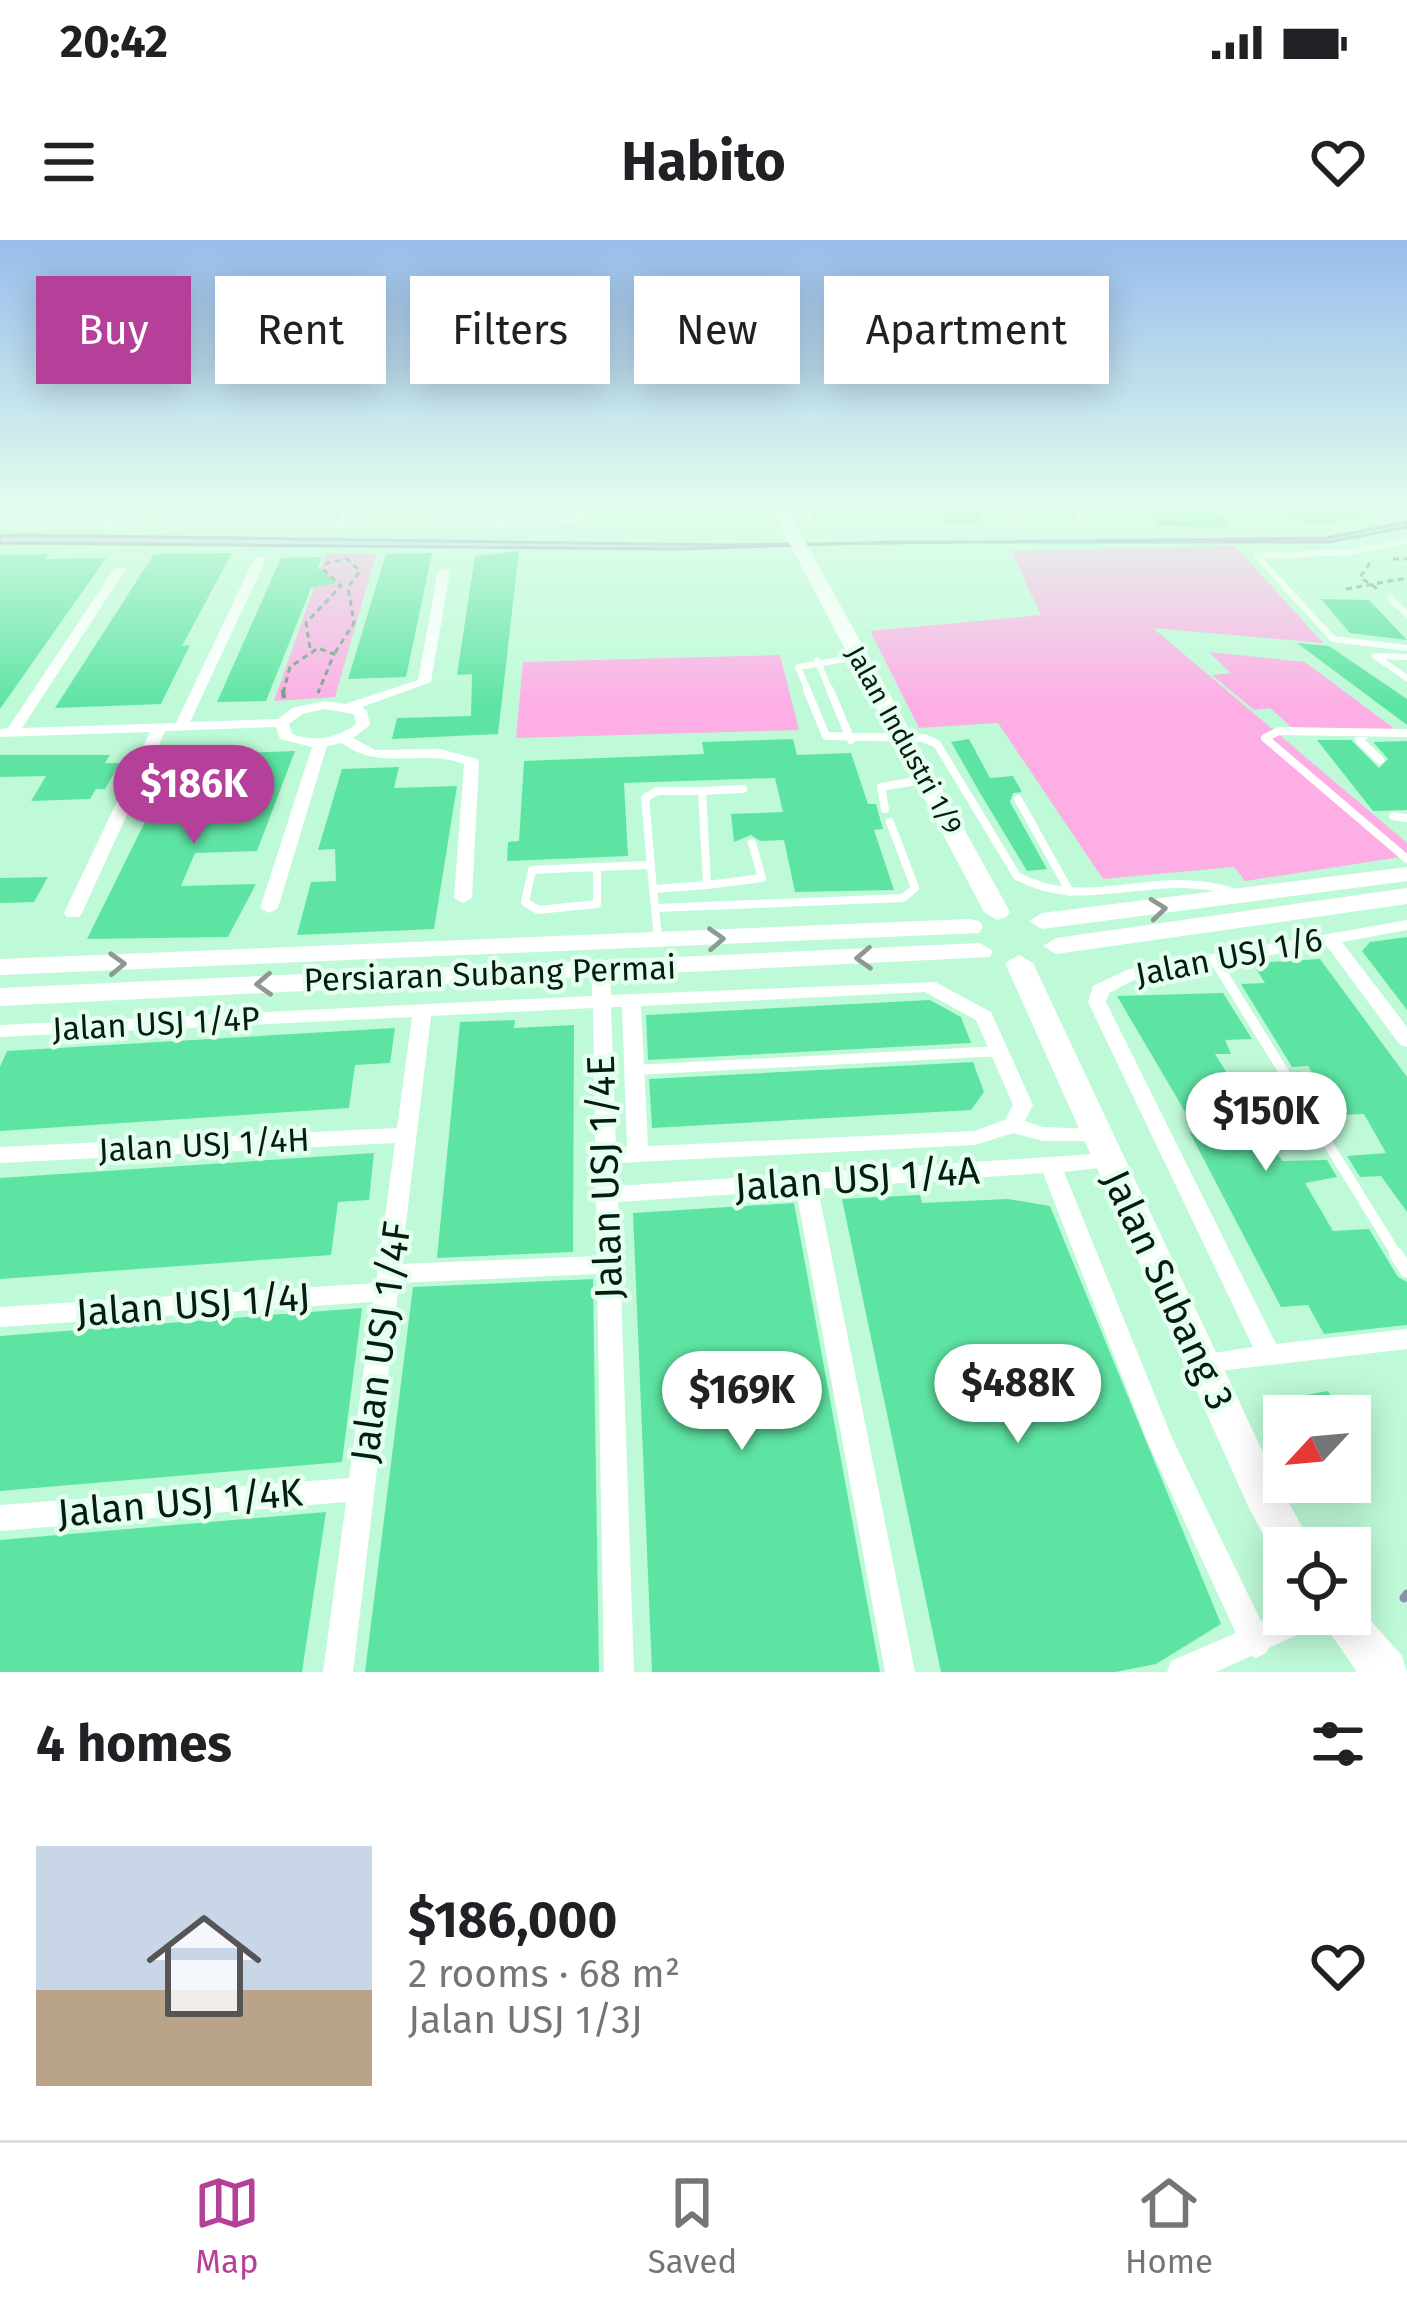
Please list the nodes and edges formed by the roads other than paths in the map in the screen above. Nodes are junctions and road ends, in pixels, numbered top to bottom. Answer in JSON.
{"nodes":[{"id":1,"x":444,"y":571,"type":"dead end"},
{"id":2,"x":118,"y":572,"type":"edge"},
{"id":3,"x":254,"y":572,"type":"edge"},
{"id":4,"x":812,"y":572,"type":"edge"},
{"id":5,"x":1271,"y":572,"type":"edge"},
{"id":6,"x":1389,"y":597,"type":"road end"},
{"id":7,"x":1407,"y":614,"type":"edge"},
{"id":8,"x":1407,"y":653,"type":"edge"},
{"id":9,"x":858,"y":657,"type":"junction"},
{"id":10,"x":817,"y":660,"type":"junction"},
{"id":11,"x":1407,"y":678,"type":"edge"},
{"id":12,"x":350,"y":707,"type":"junction"},
{"id":13,"x":282,"y":723,"type":"junction"},
{"id":14,"x":182,"y":727,"type":"junction"},
{"id":15,"x":159,"y":728,"type":"junction"},
{"id":16,"x":6,"y":733,"type":"edge"},
{"id":17,"x":1371,"y":733,"type":"junction"},
{"id":18,"x":1407,"y":734,"type":"edge"},
{"id":19,"x":344,"y":738,"type":"junction"},
{"id":20,"x":903,"y":738,"type":"junction"},
{"id":21,"x":851,"y":740,"type":"junction"},
{"id":22,"x":321,"y":742,"type":"junction"},
{"id":23,"x":1380,"y":760,"type":"dead end"},
{"id":24,"x":926,"y":780,"type":"junction"},
{"id":25,"x":743,"y":789,"type":"dead end"},
{"id":26,"x":702,"y":791,"type":"junction"},
{"id":27,"x":1018,"y":800,"type":"dead end"},
{"id":28,"x":885,"y":809,"type":"dead end"},
{"id":29,"x":1393,"y":816,"type":"dead end"},
{"id":30,"x":1407,"y":818,"type":"edge"},
{"id":31,"x":890,"y":822,"type":"dead end"},
{"id":32,"x":752,"y":843,"type":"dead end"},
{"id":33,"x":1407,"y":860,"type":"edge"},
{"id":34,"x":651,"y":865,"type":"junction"},
{"id":35,"x":597,"y":867,"type":"junction"},
{"id":36,"x":1407,"y":874,"type":"edge"},
{"id":37,"x":707,"y":885,"type":"junction"},
{"id":38,"x":653,"y":889,"type":"junction"},
{"id":39,"x":1070,"y":892,"type":"junction"},
{"id":40,"x":1407,"y":896,"type":"edge"},
{"id":41,"x":1247,"y":897,"type":"junction"},
{"id":42,"x":463,"y":898,"type":"dead end"},
{"id":43,"x":269,"y":908,"type":"dead end"},
{"id":44,"x":656,"y":908,"type":"junction"},
{"id":45,"x":997,"y":912,"type":"junction"},
{"id":46,"x":73,"y":913,"type":"dead end"},
{"id":47,"x":1042,"y":921,"type":"junction"},
{"id":48,"x":1407,"y":925,"type":"edge"},
{"id":49,"x":1330,"y":938,"type":"junction"},
{"id":50,"x":975,"y":939,"type":"junction"},
{"id":51,"x":659,"y":942,"type":"junction"},
{"id":52,"x":1056,"y":946,"type":"junction"},
{"id":53,"x":1214,"y":958,"type":"junction"},
{"id":54,"x":1019,"y":963,"type":"junction"},
{"id":55,"x":0,"y":968,"type":"edge"},
{"id":56,"x":601,"y":970,"type":"junction"},
{"id":57,"x":0,"y":997,"type":"edge"},
{"id":58,"x":631,"y":1000,"type":"junction"},
{"id":59,"x":599,"y":1002,"type":"junction"},
{"id":60,"x":422,"y":1011,"type":"junction"},
{"id":61,"x":0,"y":1031,"type":"edge"},
{"id":62,"x":996,"y":1040,"type":"junction"},
{"id":63,"x":1407,"y":1041,"type":"edge"},
{"id":64,"x":635,"y":1070,"type":"junction"},
{"id":65,"x":1013,"y":1125,"type":"junction"},
{"id":66,"x":408,"y":1135,"type":"junction"},
{"id":67,"x":1103,"y":1148,"type":"junction"},
{"id":68,"x":638,"y":1154,"type":"junction"},
{"id":69,"x":0,"y":1155,"type":"edge"},
{"id":70,"x":604,"y":1156,"type":"junction"},
{"id":71,"x":1051,"y":1167,"type":"junction"},
{"id":72,"x":806,"y":1183,"type":"junction"},
{"id":73,"x":605,"y":1195,"type":"junction"},
{"id":74,"x":608,"y":1265,"type":"junction"},
{"id":75,"x":1407,"y":1271,"type":"edge"},
{"id":76,"x":389,"y":1283,"type":"junction"},
{"id":77,"x":0,"y":1317,"type":"edge"},
{"id":78,"x":1407,"y":1339,"type":"edge"},
{"id":79,"x":1270,"y":1356,"type":"junction"},
{"id":80,"x":1202,"y":1363,"type":"junction"},
{"id":81,"x":361,"y":1489,"type":"junction"},
{"id":82,"x":0,"y":1518,"type":"edge"},
{"id":83,"x":1283,"y":1527,"type":"edge"},
{"id":84,"x":1270,"y":1635,"type":"edge"},
{"id":85,"x":1356,"y":1635,"type":"edge"},
{"id":86,"x":1256,"y":1642,"type":"junction"},
{"id":87,"x":338,"y":1672,"type":"edge"},
{"id":88,"x":620,"y":1672,"type":"edge"},
{"id":89,"x":900,"y":1672,"type":"edge"},
{"id":90,"x":1182,"y":1672,"type":"edge"},
{"id":91,"x":1386,"y":1672,"type":"edge"}],
"edges":[{"from":1,"to":12,"type":"street"},
{"from":2,"to":16,"type":"street"},
{"from":3,"to":14,"type":"street"},
{"from":4,"to":9,"type":"main road","name":"Jalan Industri 1/9"},
{"from":5,"to":8,"type":"lane"},
{"from":6,"to":7,"type":"lane"},
{"from":8,"to":11,"type":"lane"},
{"from":9,"to":10,"type":"lane"},
{"from":9,"to":20,"type":"main road","name":"Jalan Industri 1/9"},
{"from":10,"to":21,"type":"lane"},
{"from":10,"to":21,"type":"lane"},
{"from":12,"to":13,"type":"street"},
{"from":12,"to":19,"type":"street"},
{"from":13,"to":14,"type":"street"},
{"from":13,"to":22,"type":"street"},
{"from":14,"to":15,"type":"street"},
{"from":15,"to":16,"type":"street"},
{"from":15,"to":46,"type":"street"},
{"from":17,"to":18,"type":"lane"},
{"from":17,"to":23,"type":"lane"},
{"from":17,"to":33,"type":"lane"},
{"from":19,"to":22,"type":"street"},
{"from":19,"to":42,"type":"street"},
{"from":20,"to":21,"type":"lane"},
{"from":20,"to":24,"type":"main road","name":"Jalan Industri 1/9"},
{"from":20,"to":39,"type":"lane"},
{"from":22,"to":43,"type":"street"},
{"from":24,"to":28,"type":"lane"},
{"from":24,"to":45,"type":"main road","name":"Jalan Industri 1/9"},
{"from":25,"to":26,"type":"lane"},
{"from":26,"to":34,"type":"lane"},
{"from":26,"to":37,"type":"lane"},
{"from":27,"to":39,"type":"lane"},
{"from":29,"to":30,"type":"lane"},
{"from":31,"to":44,"type":"lane"},
{"from":32,"to":37,"type":"lane"},
{"from":34,"to":35,"type":"lane"},
{"from":34,"to":38,"type":"lane"},
{"from":35,"to":35,"type":"lane"},
{"from":36,"to":41,"type":"main road"},
{"from":37,"to":38,"type":"lane"},
{"from":38,"to":44,"type":"lane"},
{"from":39,"to":41,"type":"lane"},
{"from":40,"to":52,"type":"main road"},
{"from":47,"to":41,"type":"main road","one_way":true},
{"from":44,"to":51,"type":"lane"},
{"from":45,"to":47,"type":"main road"},
{"from":45,"to":50,"type":"main road"},
{"from":47,"to":52,"type":"main road"},
{"from":48,"to":49,"type":"street","name":"Jalan USJ 1/6"},
{"from":49,"to":53,"type":"street","name":"Jalan USJ 1/6"},
{"from":49,"to":63,"type":"street"},
{"from":51,"to":50,"type":"main road","name":"Persiaran Subang Permai","one_way":true},
{"from":50,"to":54,"type":"main road"},
{"from":50,"to":56,"type":"main road","name":"Persiaran Subang Permai","one_way":true},
{"from":55,"to":51,"type":"main road","name":"Persiaran Subang Permai","one_way":true},
{"from":52,"to":54,"type":"main road"},
{"from":53,"to":75,"type":"lane"},
{"from":53,"to":79,"type":"street","name":"Jalan USJ 1/6"},
{"from":54,"to":67,"type":"main road","name":"Jalan Subang 3"},
{"from":56,"to":57,"type":"main road","name":"Persiaran Subang Permai","one_way":true},
{"from":56,"to":59,"type":"street","name":"Jalan USJ 1/4E"},
{"from":58,"to":59,"type":"street","name":"Jalan USJ 1/4P"},
{"from":58,"to":62,"type":"street","name":"Jalan USJ 1/4P"},
{"from":58,"to":64,"type":"street"},
{"from":59,"to":60,"type":"street","name":"Jalan USJ 1/4P"},
{"from":59,"to":70,"type":"street","name":"Jalan USJ 1/4E"},
{"from":60,"to":61,"type":"street","name":"Jalan USJ 1/4P"},
{"from":60,"to":66,"type":"street","name":"Jalan USJ 1/4F"},
{"from":62,"to":64,"type":"lane"},
{"from":62,"to":65,"type":"street"},
{"from":64,"to":68,"type":"street"},
{"from":65,"to":67,"type":"street"},
{"from":65,"to":68,"type":"street"},
{"from":66,"to":69,"type":"street","name":"Jalan USJ 1/4H"},
{"from":66,"to":76,"type":"street","name":"Jalan USJ 1/4F"},
{"from":67,"to":71,"type":"street","name":"Jalan USJ 1/4A"},
{"from":67,"to":80,"type":"main road","name":"Jalan Subang 3"},
{"from":68,"to":70,"type":"street"},
{"from":70,"to":73,"type":"street","name":"Jalan USJ 1/4E"},
{"from":71,"to":72,"type":"street","name":"Jalan USJ 1/4A"},
{"from":71,"to":86,"type":"street"},
{"from":72,"to":73,"type":"street","name":"Jalan USJ 1/4A"},
{"from":72,"to":89,"type":"street"},
{"from":73,"to":74,"type":"street","name":"Jalan USJ 1/4E"},
{"from":74,"to":76,"type":"street","name":"Jalan USJ 1/4J"},
{"from":74,"to":88,"type":"street","name":"Jalan USJ 1/4E"},
{"from":76,"to":77,"type":"street","name":"Jalan USJ 1/4J"},
{"from":76,"to":81,"type":"street","name":"Jalan USJ 1/4F"},
{"from":78,"to":79,"type":"street"},
{"from":79,"to":80,"type":"street"},
{"from":80,"to":83,"type":"main road","name":"Jalan Subang 3"},
{"from":81,"to":82,"type":"street","name":"Jalan USJ 1/4K"},
{"from":81,"to":87,"type":"street","name":"Jalan USJ 1/4F"},
{"from":84,"to":86,"type":"street"},
{"from":85,"to":91,"type":"main road"},
{"from":86,"to":90,"type":"street"}]}
